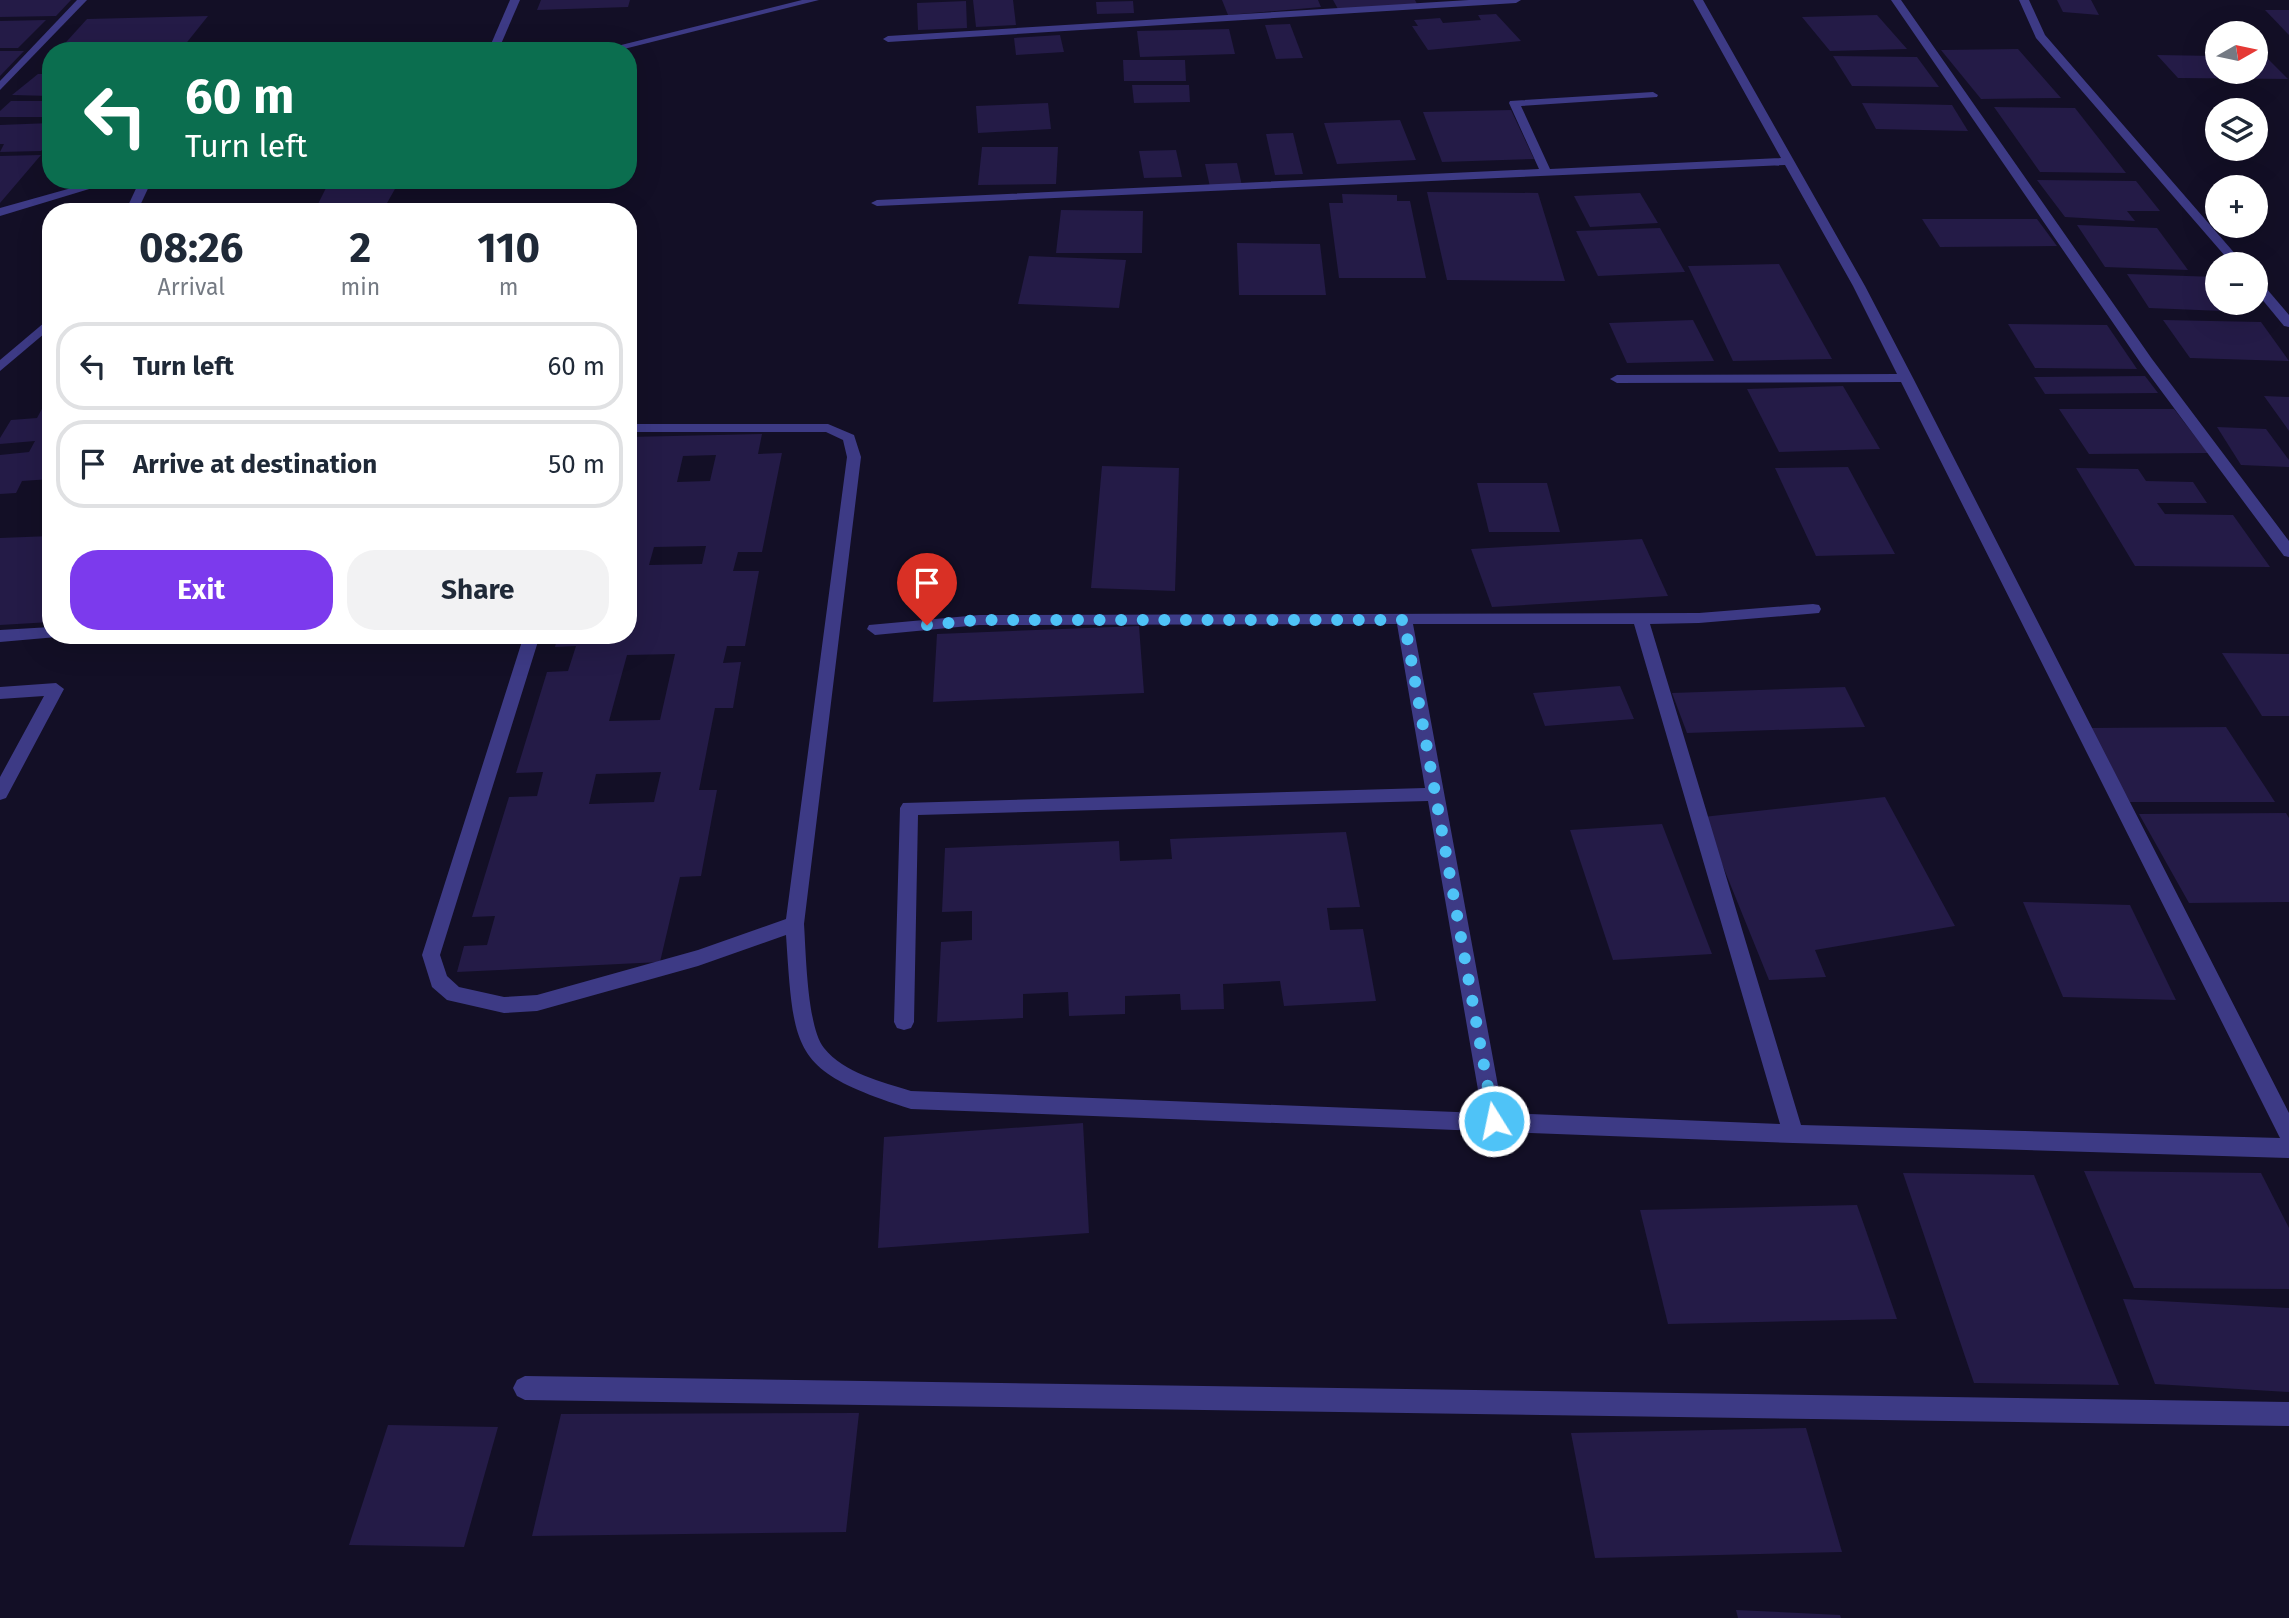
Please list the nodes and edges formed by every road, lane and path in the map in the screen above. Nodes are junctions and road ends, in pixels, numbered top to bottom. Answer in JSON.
{"nodes":[{"id":1,"x":82,"y":0,"type":"edge"},
{"id":2,"x":515,"y":0,"type":"edge"},
{"id":3,"x":814,"y":0,"type":"edge"},
{"id":4,"x":1516,"y":0,"type":"edge"},
{"id":5,"x":1698,"y":0,"type":"edge"},
{"id":6,"x":1896,"y":0,"type":"edge"},
{"id":7,"x":2024,"y":0,"type":"edge"},
{"id":8,"x":888,"y":39,"type":"dead end"},
{"id":9,"x":42,"y":42,"type":"edge"},
{"id":10,"x":42,"y":42,"type":"edge"},
{"id":11,"x":498,"y":42,"type":"edge"},
{"id":12,"x":633,"y":42,"type":"edge"},
{"id":13,"x":0,"y":87,"type":"edge"},
{"id":14,"x":1653,"y":95,"type":"dead end"},
{"id":15,"x":1789,"y":161,"type":"junction"},
{"id":16,"x":1547,"y":174,"type":"junction"},
{"id":17,"x":81,"y":189,"type":"edge"},
{"id":18,"x":877,"y":203,"type":"dead end"},
{"id":19,"x":0,"y":212,"type":"edge"},
{"id":20,"x":2228,"y":252,"type":"edge"},
{"id":21,"x":2268,"y":299,"type":"edge"},
{"id":22,"x":2289,"y":323,"type":"edge"},
{"id":23,"x":42,"y":329,"type":"edge"},
{"id":24,"x":0,"y":367,"type":"edge"},
{"id":25,"x":1906,"y":378,"type":"junction"},
{"id":26,"x":1617,"y":379,"type":"dead end"},
{"id":27,"x":637,"y":428,"type":"edge"},
{"id":28,"x":2289,"y":552,"type":"edge"},
{"id":29,"x":1813,"y":609,"type":"dead end"},
{"id":30,"x":1640,"y":617,"type":"junction"},
{"id":31,"x":1404,"y":620,"type":"junction"},
{"id":32,"x":875,"y":629,"type":"dead end"},
{"id":33,"x":42,"y":634,"type":"edge"},
{"id":34,"x":0,"y":636,"type":"edge"},
{"id":35,"x":529,"y":644,"type":"edge"},
{"id":36,"x":0,"y":694,"type":"edge"},
{"id":37,"x":0,"y":793,"type":"edge"},
{"id":38,"x":1436,"y":794,"type":"junction"},
{"id":39,"x":794,"y":924,"type":"junction"},
{"id":40,"x":904,"y":1022,"type":"dead end"},
{"id":41,"x":1494,"y":1121,"type":"junction"},
{"id":42,"x":1793,"y":1134,"type":"junction"},
{"id":43,"x":2289,"y":1134,"type":"edge"},
{"id":44,"x":2289,"y":1148,"type":"edge"},
{"id":45,"x":525,"y":1388,"type":"dead end"},
{"id":46,"x":2289,"y":1414,"type":"edge"}],
"edges":[{"from":1,"to":10,"type":"street"},
{"from":2,"to":11,"type":"street"},
{"from":3,"to":12,"type":"street"},
{"from":4,"to":8,"type":"street"},
{"from":5,"to":15,"type":"street"},
{"from":6,"to":28,"type":"street"},
{"from":7,"to":20,"type":"street"},
{"from":9,"to":13,"type":"street"},
{"from":14,"to":16,"type":"street"},
{"from":15,"to":16,"type":"street"},
{"from":15,"to":25,"type":"street"},
{"from":16,"to":18,"type":"street"},
{"from":17,"to":19,"type":"street"},
{"from":21,"to":22,"type":"street"},
{"from":23,"to":24,"type":"street"},
{"from":25,"to":26,"type":"street"},
{"from":25,"to":43,"type":"street"},
{"from":27,"to":39,"type":"street"},
{"from":29,"to":30,"type":"street"},
{"from":30,"to":31,"type":"street"},
{"from":30,"to":42,"type":"street"},
{"from":31,"to":32,"type":"street"},
{"from":31,"to":38,"type":"street"},
{"from":33,"to":34,"type":"street"},
{"from":35,"to":39,"type":"street"},
{"from":36,"to":37,"type":"street"},
{"from":38,"to":40,"type":"street"},
{"from":38,"to":41,"type":"street"},
{"from":39,"to":41,"type":"street"},
{"from":41,"to":42,"type":"street"},
{"from":42,"to":44,"type":"street"},
{"from":45,"to":46,"type":"street"}]}
